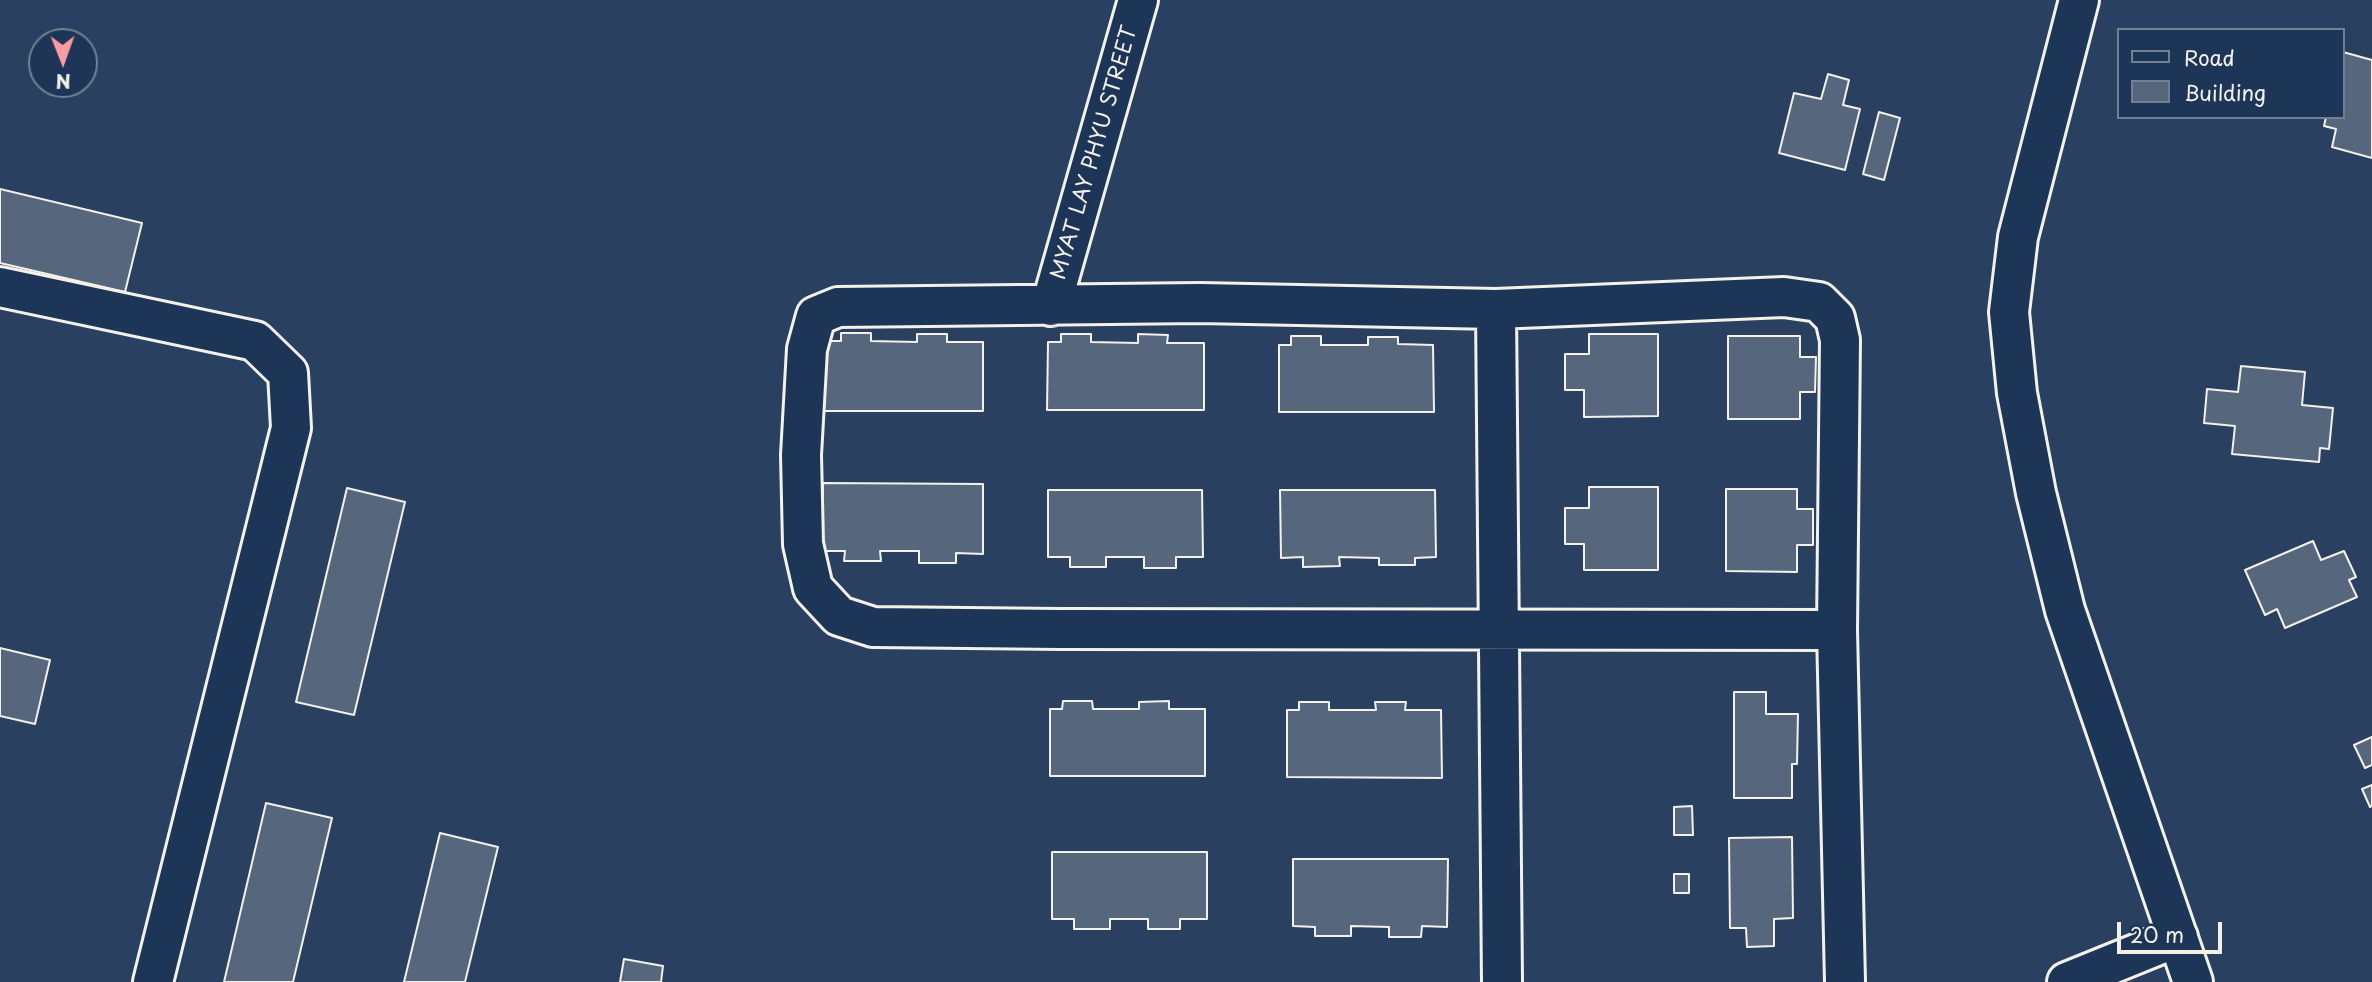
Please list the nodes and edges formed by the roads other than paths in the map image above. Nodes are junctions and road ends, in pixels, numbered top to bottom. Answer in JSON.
{"nodes":[{"id":1,"x":1138,"y":0,"type":"edge"},
{"id":2,"x":2079,"y":0,"type":"edge"},
{"id":3,"x":0,"y":287,"type":"edge"},
{"id":4,"x":1051,"y":306,"type":"junction"},
{"id":5,"x":1496,"y":309,"type":"junction"},
{"id":6,"x":1499,"y":629,"type":"junction"},
{"id":7,"x":1837,"y":630,"type":"junction"},
{"id":8,"x":2178,"y":937,"type":"junction"},
{"id":9,"x":153,"y":982,"type":"edge"},
{"id":10,"x":1502,"y":982,"type":"edge"},
{"id":11,"x":1846,"y":982,"type":"edge"},
{"id":12,"x":2067,"y":982,"type":"edge"},
{"id":13,"x":2193,"y":982,"type":"edge"}],
"edges":[{"from":1,"to":4,"type":"street","name":"MYAT LAY PHYU STREET"},
{"from":2,"to":8,"type":"street"},
{"from":3,"to":9,"type":"street"},
{"from":4,"to":5,"type":"street"},
{"from":4,"to":6,"type":"street"},
{"from":5,"to":6,"type":"street"},
{"from":5,"to":7,"type":"street"},
{"from":6,"to":7,"type":"street"},
{"from":6,"to":10,"type":"street"},
{"from":7,"to":11,"type":"street"},
{"from":8,"to":12,"type":"street"},
{"from":8,"to":13,"type":"street"}]}
